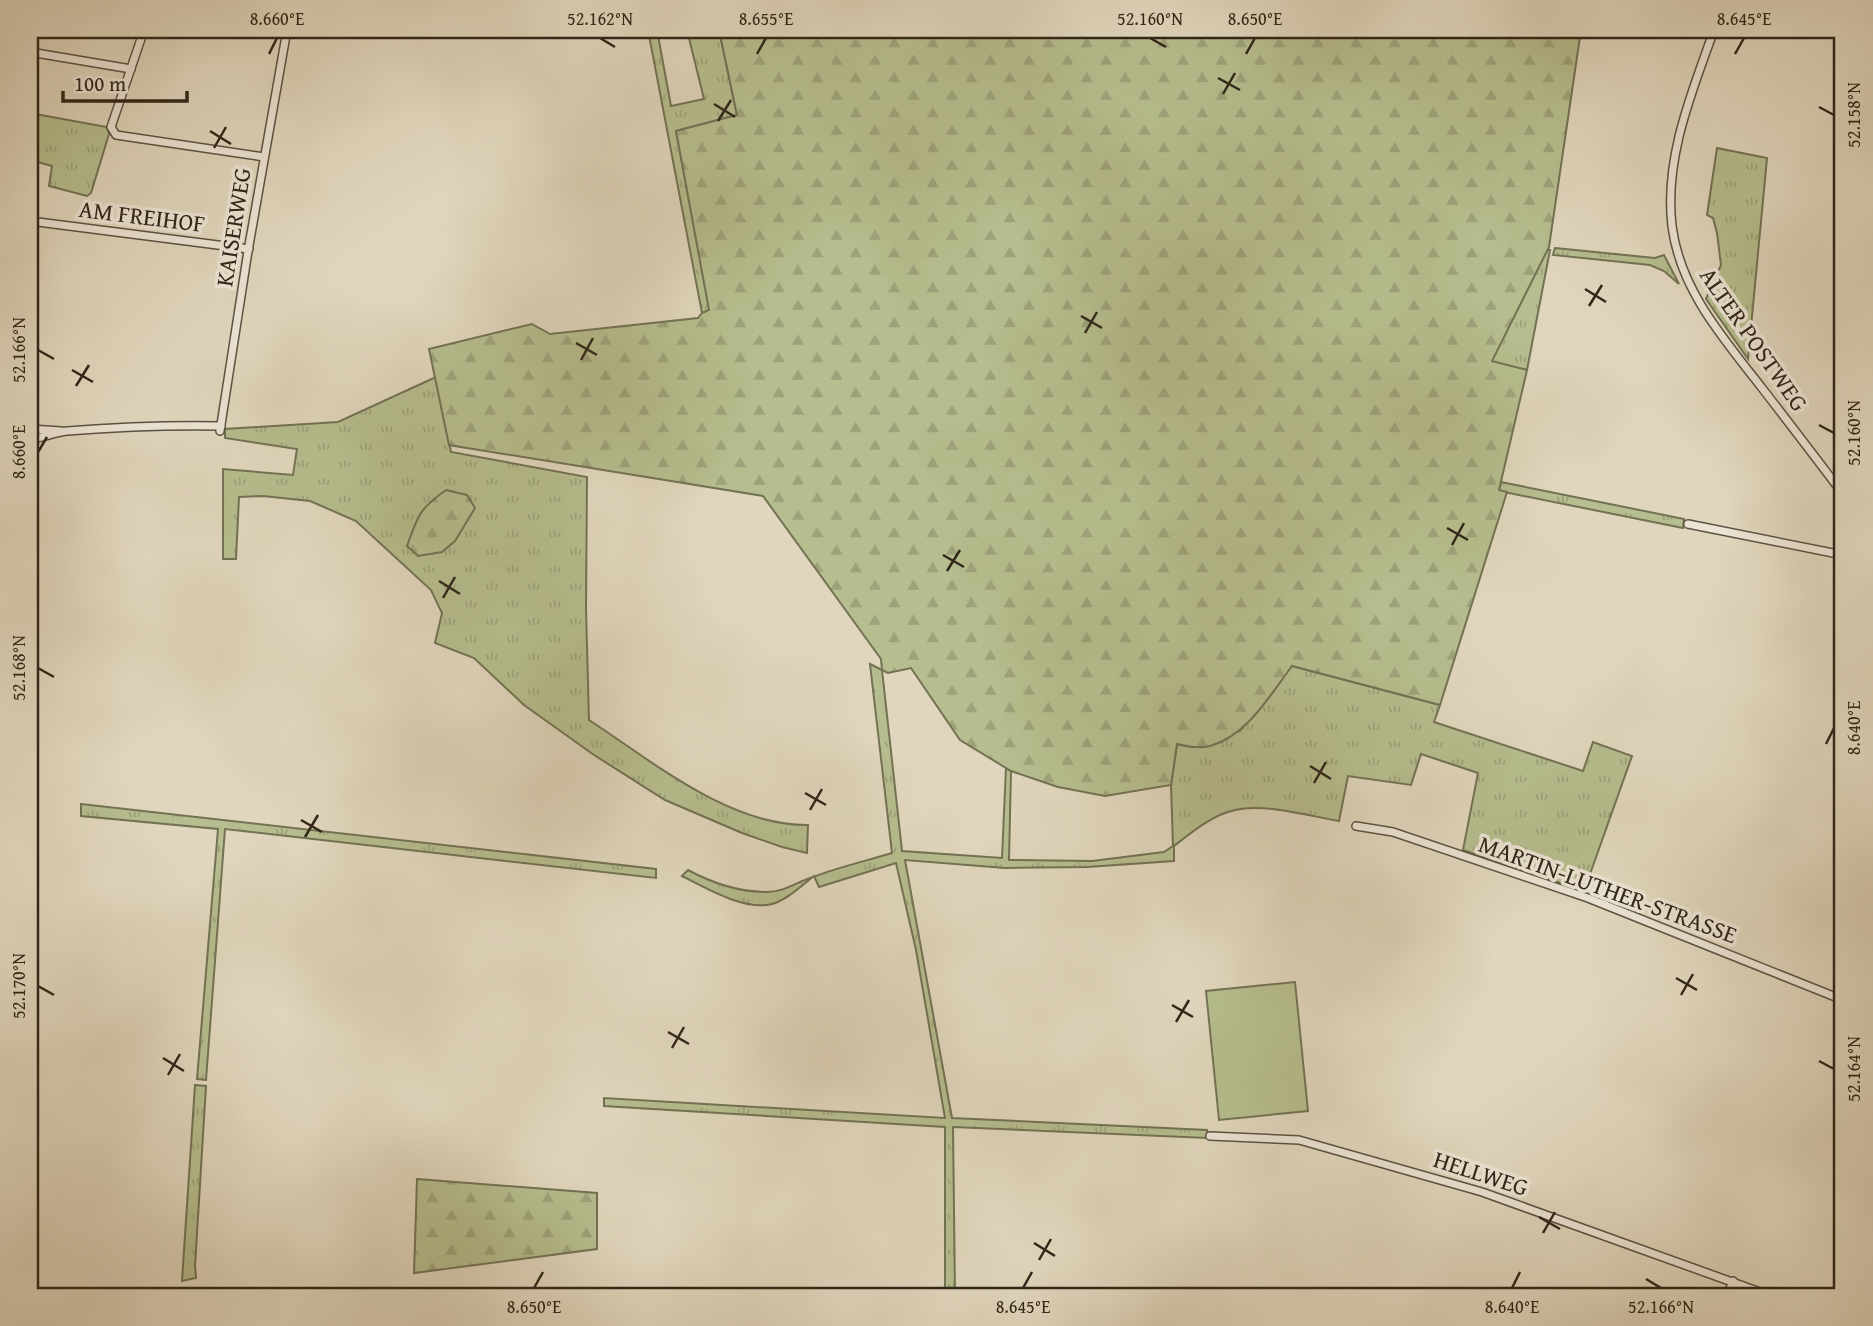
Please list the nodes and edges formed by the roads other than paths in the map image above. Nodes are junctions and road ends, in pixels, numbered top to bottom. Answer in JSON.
{"nodes":[{"id":1,"x":144,"y":30,"type":"edge"},
{"id":2,"x":287,"y":30,"type":"edge"},
{"id":3,"x":1714,"y":30,"type":"edge"},
{"id":4,"x":30,"y":52,"type":"edge"},
{"id":5,"x":131,"y":69,"type":"junction"},
{"id":6,"x":264,"y":157,"type":"junction"},
{"id":7,"x":30,"y":221,"type":"edge"},
{"id":8,"x":249,"y":248,"type":"junction"},
{"id":9,"x":30,"y":429,"type":"edge"},
{"id":10,"x":65,"y":431,"type":"junction"},
{"id":11,"x":30,"y":439,"type":"edge"},
{"id":12,"x":1843,"y":494,"type":"edge"},
{"id":13,"x":1688,"y":524,"type":"dead end"},
{"id":14,"x":1843,"y":555,"type":"edge"},
{"id":15,"x":1356,"y":826,"type":"dead end"},
{"id":16,"x":1843,"y":1000,"type":"edge"},
{"id":17,"x":1210,"y":1136,"type":"dead end"},
{"id":18,"x":1732,"y":1281,"type":"junction"},
{"id":19,"x":1727,"y":1296,"type":"edge"},
{"id":20,"x":1771,"y":1296,"type":"edge"}],
"edges":[{"from":1,"to":5,"type":"street"},
{"from":2,"to":6,"type":"street","name":"KAISERWEG"},
{"from":3,"to":12,"type":"street","name":"ALTER POSTWEG"},
{"from":4,"to":5,"type":"street"},
{"from":5,"to":6,"type":"street"},
{"from":6,"to":8,"type":"street","name":"KAISERWEG"},
{"from":7,"to":8,"type":"street","name":"AM FREIHOF"},
{"from":8,"to":10,"type":"street","name":"KAISERWEG"},
{"from":9,"to":10,"type":"street"},
{"from":10,"to":11,"type":"street"},
{"from":13,"to":14,"type":"street"},
{"from":15,"to":16,"type":"street","name":"MARTIN-LUTHER-STRASSE"},
{"from":17,"to":18,"type":"street","name":"HELLWEG"},
{"from":18,"to":19,"type":"street"},
{"from":18,"to":20,"type":"street","name":"HELLWEG"}]}
